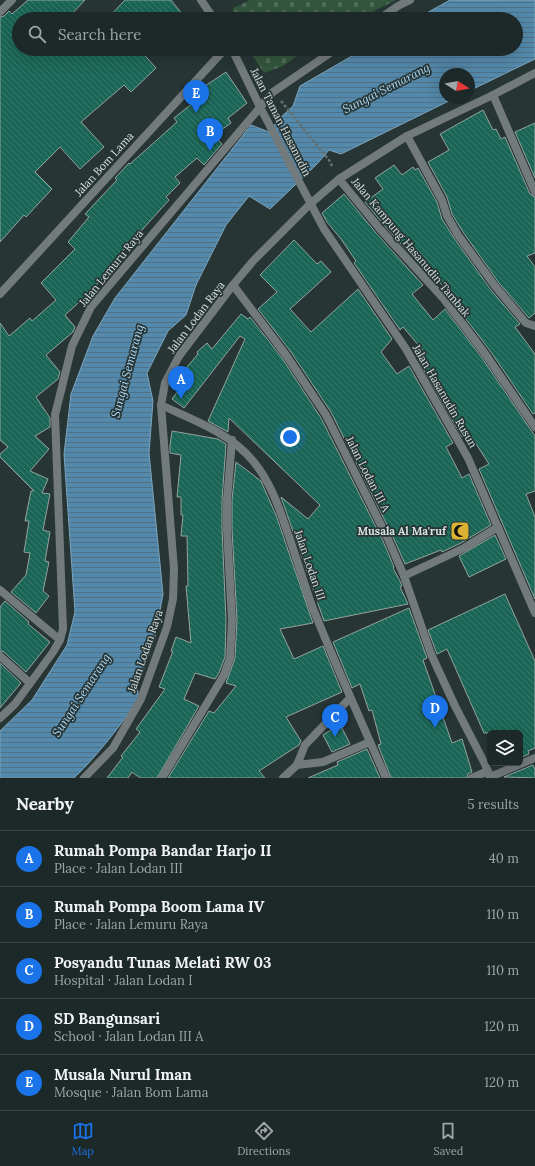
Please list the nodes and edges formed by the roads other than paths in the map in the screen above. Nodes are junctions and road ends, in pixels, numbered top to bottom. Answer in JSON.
{"nodes":[{"id":1,"x":12,"y":0,"type":"edge"},
{"id":2,"x":201,"y":0,"type":"edge"},
{"id":3,"x":410,"y":0,"type":"edge"},
{"id":4,"x":0,"y":12,"type":"edge"},
{"id":5,"x":209,"y":12,"type":"edge"},
{"id":6,"x":389,"y":12,"type":"edge"},
{"id":7,"x":218,"y":56,"type":"edge"},
{"id":8,"x":235,"y":56,"type":"edge"},
{"id":9,"x":326,"y":56,"type":"edge"},
{"id":10,"x":535,"y":73,"type":"edge"},
{"id":11,"x":493,"y":95,"type":"junction"},
{"id":12,"x":262,"y":110,"type":"junction"},
{"id":13,"x":407,"y":136,"type":"junction"},
{"id":14,"x":339,"y":179,"type":"junction"},
{"id":15,"x":535,"y":192,"type":"edge"},
{"id":16,"x":310,"y":204,"type":"junction"},
{"id":17,"x":233,"y":285,"type":"junction"},
{"id":18,"x":0,"y":294,"type":"edge"},
{"id":19,"x":535,"y":326,"type":"edge"},
{"id":20,"x":161,"y":405,"type":"junction"},
{"id":21,"x":535,"y":427,"type":"edge"},
{"id":22,"x":232,"y":440,"type":"junction"},
{"id":23,"x":498,"y":527,"type":"junction"},
{"id":24,"x":404,"y":576,"type":"junction"},
{"id":25,"x":0,"y":590,"type":"edge"},
{"id":26,"x":535,"y":613,"type":"edge"},
{"id":27,"x":60,"y":640,"type":"junction"},
{"id":28,"x":0,"y":656,"type":"edge"},
{"id":29,"x":30,"y":683,"type":"junction"},
{"id":30,"x":350,"y":698,"type":"junction"},
{"id":31,"x":0,"y":718,"type":"edge"},
{"id":32,"x":370,"y":742,"type":"junction"},
{"id":33,"x":535,"y":758,"type":"edge"},
{"id":34,"x":297,"y":765,"type":"junction"},
{"id":35,"x":489,"y":775,"type":"edge"},
{"id":36,"x":84,"y":778,"type":"edge"},
{"id":37,"x":162,"y":778,"type":"edge"},
{"id":38,"x":283,"y":778,"type":"edge"},
{"id":39,"x":386,"y":778,"type":"edge"},
{"id":40,"x":472,"y":778,"type":"edge"}],
"edges":[{"from":1,"to":4,"type":"street"},
{"from":2,"to":5,"type":"street"},
{"from":3,"to":6,"type":"street"},
{"from":7,"to":18,"type":"street","name":"Jalan Bom Lama"},
{"from":8,"to":12,"type":"street","name":"Jalan Taman Hasanudin"},
{"from":9,"to":12,"type":"street","name":"Jalan Lemuru Raya"},
{"from":10,"to":11,"type":"street","name":"Jalan Lodan Raya"},
{"from":11,"to":13,"type":"street","name":"Jalan Lodan Raya"},
{"from":11,"to":15,"type":"street"},
{"from":12,"to":16,"type":"street","name":"Jalan Taman Hasanudin"},
{"from":12,"to":27,"type":"street","name":"Jalan Lemuru Raya"},
{"from":13,"to":14,"type":"street","name":"Jalan Lodan Raya"},
{"from":13,"to":19,"type":"street"},
{"from":14,"to":16,"type":"street","name":"Jalan Lodan Raya"},
{"from":14,"to":21,"type":"street","name":"Jalan Kampung Hasanudin Tambak"},
{"from":16,"to":17,"type":"street","name":"Jalan Lodan Raya"},
{"from":16,"to":23,"type":"street","name":"Jalan Hasanudin Rusun"},
{"from":17,"to":20,"type":"street","name":"Jalan Lodan Raya"},
{"from":17,"to":24,"type":"street","name":"Jalan Lodan III A"},
{"from":20,"to":22,"type":"street","name":"Jalan Lodan III"},
{"from":20,"to":36,"type":"street","name":"Jalan Lodan Raya"},
{"from":22,"to":30,"type":"street","name":"Jalan Lodan III"},
{"from":22,"to":37,"type":"street"},
{"from":23,"to":24,"type":"street"},
{"from":23,"to":26,"type":"street","name":"Jalan Hasanudin Rusun"},
{"from":24,"to":35,"type":"street","name":"Jalan Lodan III A"},
{"from":25,"to":27,"type":"street"},
{"from":27,"to":29,"type":"street","name":"Jalan Lemuru Raya"},
{"from":28,"to":29,"type":"street"},
{"from":29,"to":31,"type":"street","name":"Jalan Lemuru Raya"},
{"from":30,"to":32,"type":"street","name":"Jalan Lodan III"},
{"from":30,"to":34,"type":"street"},
{"from":32,"to":34,"type":"street"},
{"from":32,"to":39,"type":"street","name":"Jalan Lodan III"},
{"from":33,"to":35,"type":"street"},
{"from":34,"to":38,"type":"street"},
{"from":35,"to":40,"type":"street"}]}
